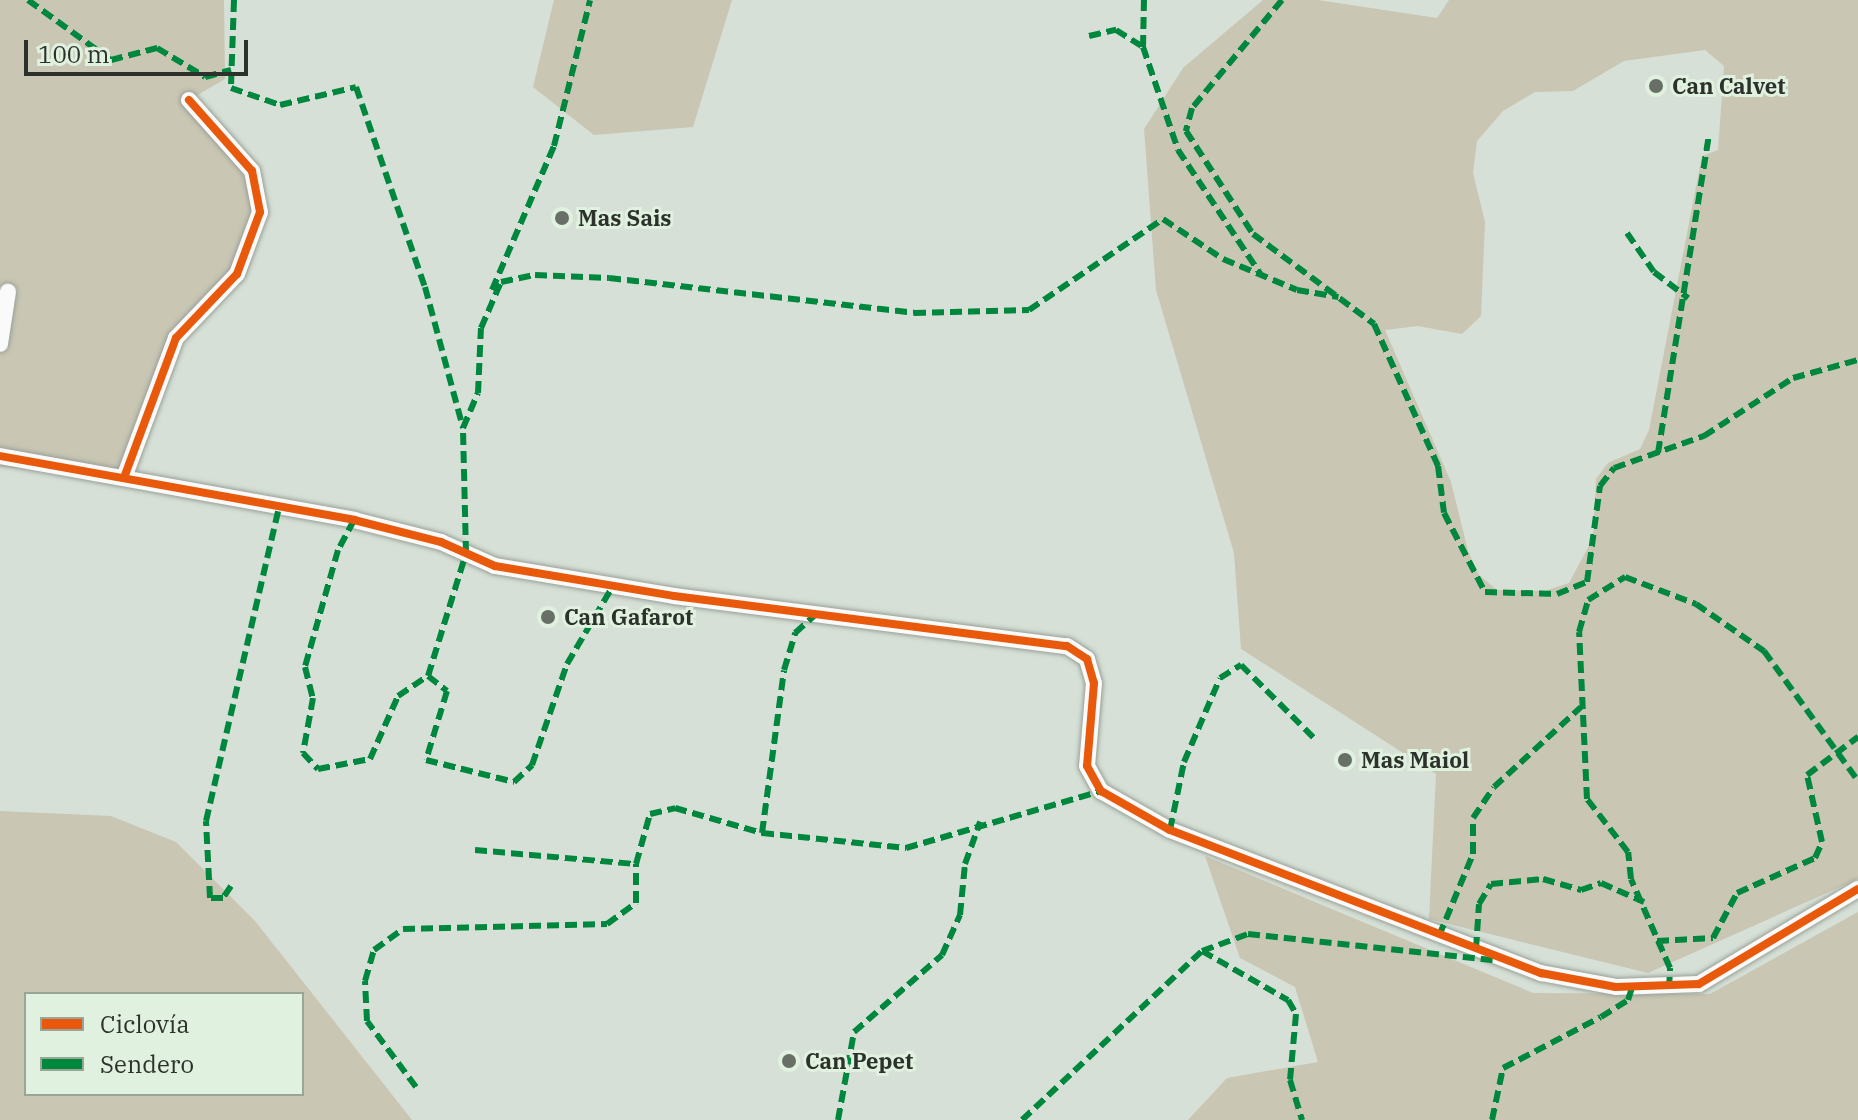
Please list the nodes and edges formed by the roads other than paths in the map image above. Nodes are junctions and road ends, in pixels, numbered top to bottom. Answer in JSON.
{"nodes":[{"id":1,"x":189,"y":100,"type":"dead end"},
{"id":2,"x":8,"y":292,"type":"dead end"},
{"id":3,"x":0,"y":344,"type":"edge"},
{"id":4,"x":0,"y":456,"type":"edge"},
{"id":5,"x":125,"y":475,"type":"junction"},
{"id":6,"x":1858,"y":889,"type":"edge"}],
"edges":[{"from":1,"to":5,"type":"street"},
{"from":2,"to":3,"type":"street"},
{"from":4,"to":5,"type":"street"},
{"from":5,"to":6,"type":"street"}]}
